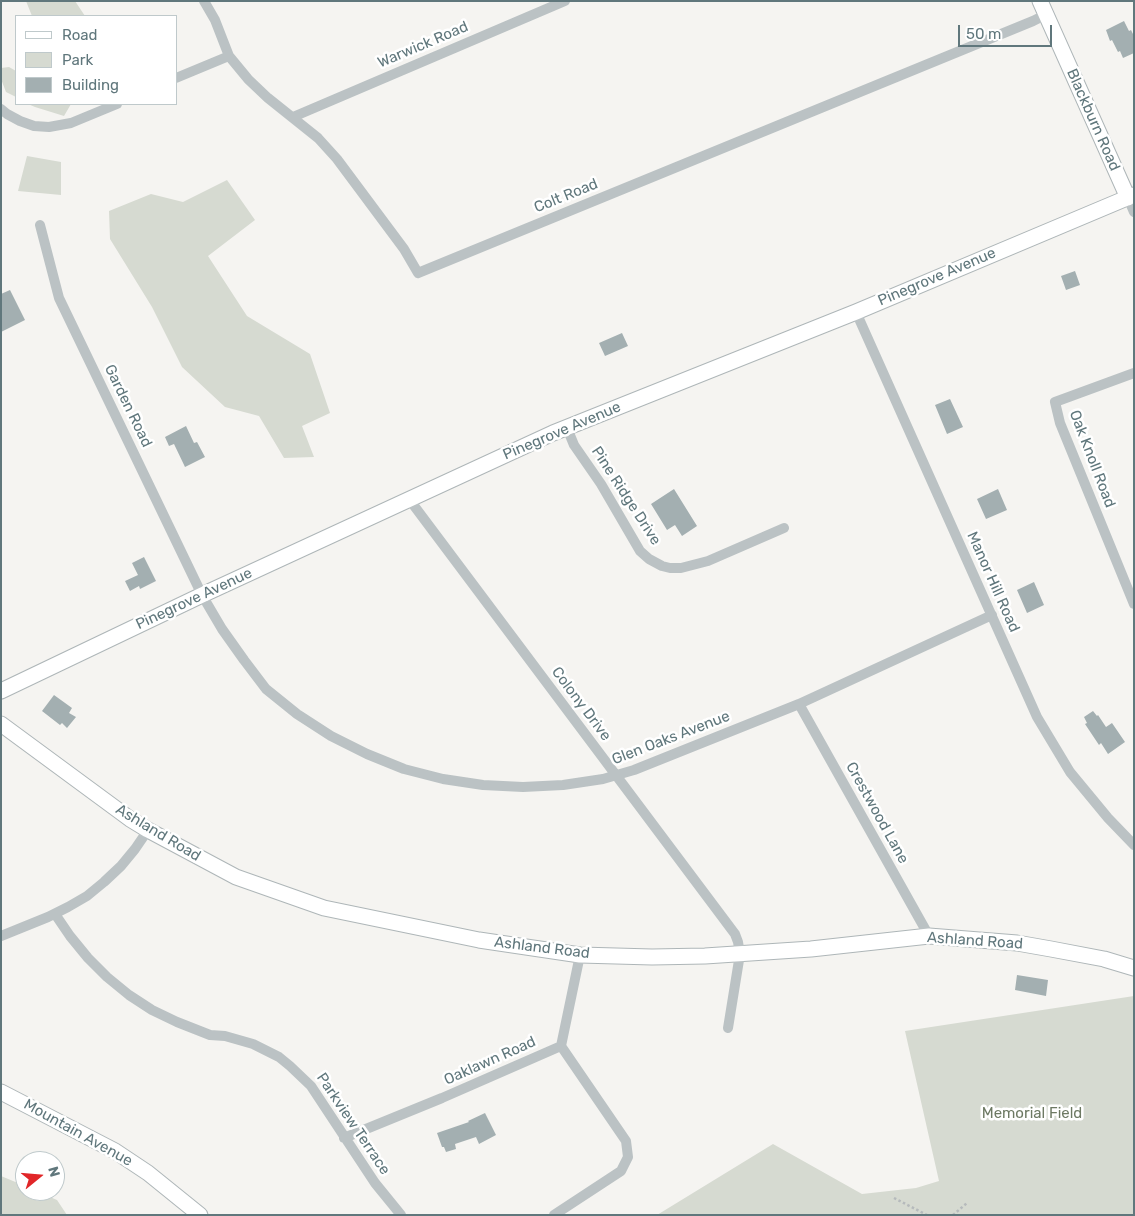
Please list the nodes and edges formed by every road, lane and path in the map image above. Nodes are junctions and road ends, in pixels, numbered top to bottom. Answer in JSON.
{"nodes":[{"id":1,"x":204,"y":1,"type":"edge"},
{"id":2,"x":565,"y":1,"type":"edge"},
{"id":3,"x":1043,"y":8,"type":"edge"},
{"id":4,"x":229,"y":56,"type":"junction"},
{"id":5,"x":178,"y":77,"type":"edge"},
{"id":6,"x":115,"y":105,"type":"edge"},
{"id":7,"x":1,"y":109,"type":"edge"},
{"id":8,"x":293,"y":117,"type":"junction"},
{"id":9,"x":1131,"y":196,"type":"edge"},
{"id":10,"x":1134,"y":212,"type":"edge"},
{"id":11,"x":40,"y":225,"type":"dead end"},
{"id":12,"x":856,"y":312,"type":"junction"},
{"id":13,"x":1134,"y":373,"type":"edge"},
{"id":14,"x":567,"y":428,"type":"junction"},
{"id":15,"x":409,"y":499,"type":"junction"},
{"id":16,"x":784,"y":528,"type":"dead end"},
{"id":17,"x":202,"y":595,"type":"junction"},
{"id":18,"x":1134,"y":604,"type":"edge"},
{"id":19,"x":992,"y":615,"type":"junction"},
{"id":20,"x":1,"y":691,"type":"edge"},
{"id":21,"x":799,"y":704,"type":"junction"},
{"id":22,"x":1,"y":724,"type":"edge"},
{"id":23,"x":616,"y":775,"type":"junction"},
{"id":24,"x":148,"y":830,"type":"junction"},
{"id":25,"x":1134,"y":846,"type":"edge"},
{"id":26,"x":55,"y":914,"type":"junction"},
{"id":27,"x":1,"y":936,"type":"edge"},
{"id":28,"x":929,"y":936,"type":"junction"},
{"id":29,"x":740,"y":954,"type":"junction"},
{"id":30,"x":580,"y":955,"type":"junction"},
{"id":31,"x":1134,"y":968,"type":"edge"},
{"id":32,"x":728,"y":1028,"type":"dead end"},
{"id":33,"x":561,"y":1046,"type":"junction"},
{"id":34,"x":1,"y":1092,"type":"edge"},
{"id":35,"x":344,"y":1138,"type":"junction"},
{"id":36,"x":894,"y":1198,"type":"dead end"},
{"id":37,"x":967,"y":1203,"type":"dead end"},
{"id":38,"x":200,"y":1215,"type":"edge"},
{"id":39,"x":401,"y":1215,"type":"edge"},
{"id":40,"x":554,"y":1215,"type":"edge"},
{"id":41,"x":927,"y":1215,"type":"edge"},
{"id":42,"x":953,"y":1215,"type":"edge"}],
"edges":[{"from":1,"to":4,"type":"street","name":"Colt Road"},
{"from":2,"to":8,"type":"street","name":"Warwick Road"},
{"from":3,"to":8,"type":"street","name":"Colt Road"},
{"from":3,"to":9,"type":"street","name":"Blackburn Road"},
{"from":4,"to":5,"type":"street"},
{"from":4,"to":8,"type":"street","name":"Colt Road"},
{"from":6,"to":7,"type":"street"},
{"from":9,"to":10,"type":"street","name":"Blackburn Road"},
{"from":9,"to":12,"type":"street","name":"Pinegrove Avenue"},
{"from":11,"to":17,"type":"street","name":"Garden Road"},
{"from":12,"to":14,"type":"street","name":"Pinegrove Avenue"},
{"from":12,"to":19,"type":"street","name":"Manor Hill Road"},
{"from":13,"to":18,"type":"street","name":"Oak Knoll Road"},
{"from":14,"to":15,"type":"street","name":"Pinegrove Avenue"},
{"from":14,"to":16,"type":"street","name":"Pine Ridge Drive"},
{"from":15,"to":17,"type":"street","name":"Pinegrove Avenue"},
{"from":15,"to":23,"type":"street","name":"Colony Drive"},
{"from":17,"to":20,"type":"street","name":"Pinegrove Avenue"},
{"from":17,"to":23,"type":"street","name":"Glen Oaks Avenue"},
{"from":19,"to":21,"type":"street","name":"Glen Oaks Avenue"},
{"from":19,"to":25,"type":"street","name":"Manor Hill Road"},
{"from":21,"to":23,"type":"street","name":"Glen Oaks Avenue"},
{"from":21,"to":28,"type":"street","name":"Crestwood Lane"},
{"from":22,"to":24,"type":"street","name":"Ashland Road"},
{"from":23,"to":29,"type":"street","name":"Colony Drive"},
{"from":24,"to":26,"type":"street"},
{"from":24,"to":30,"type":"street","name":"Ashland Road"},
{"from":26,"to":27,"type":"street"},
{"from":26,"to":35,"type":"street","name":"Parkview Terrace"},
{"from":28,"to":29,"type":"street","name":"Ashland Road"},
{"from":28,"to":31,"type":"street","name":"Ashland Road"},
{"from":29,"to":30,"type":"street","name":"Ashland Road"},
{"from":29,"to":32,"type":"street"},
{"from":30,"to":33,"type":"street"},
{"from":33,"to":35,"type":"street","name":"Oaklawn Road"},
{"from":33,"to":40,"type":"street"},
{"from":34,"to":38,"type":"street","name":"Mountain Avenue"},
{"from":35,"to":39,"type":"street","name":"Parkview Terrace"},
{"from":36,"to":41,"type":"path"},
{"from":37,"to":42,"type":"path"}]}
